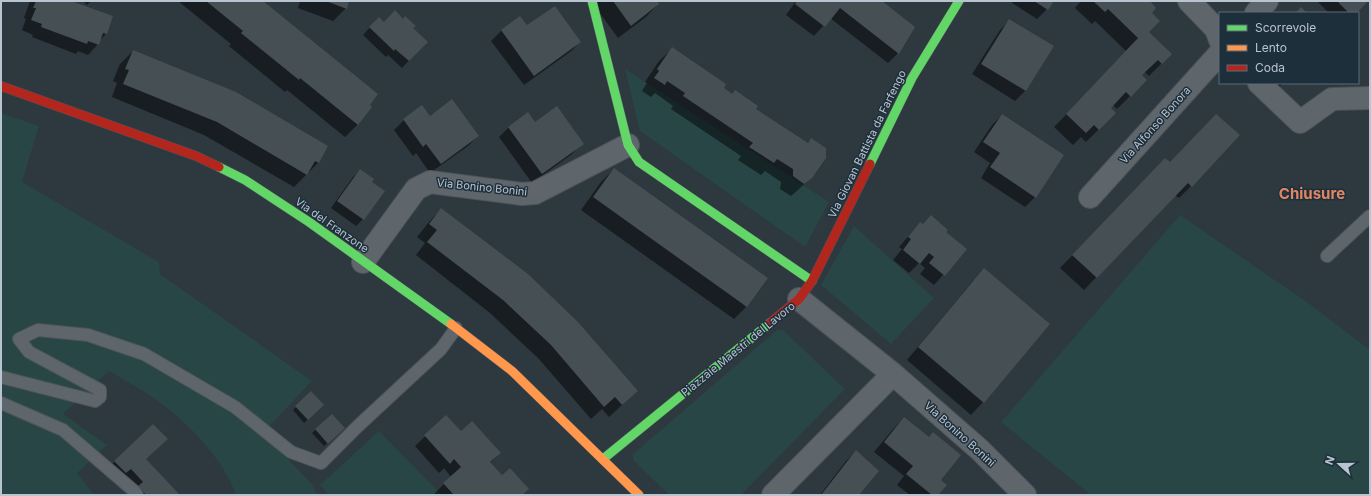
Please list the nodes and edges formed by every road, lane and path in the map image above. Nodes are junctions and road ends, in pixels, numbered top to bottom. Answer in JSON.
{"nodes":[{"id":1,"x":592,"y":1,"type":"edge"},
{"id":2,"x":959,"y":1,"type":"edge"},
{"id":3,"x":1189,"y":1,"type":"edge"},
{"id":4,"x":1267,"y":1,"type":"edge"},
{"id":5,"x":1257,"y":12,"type":"edge"},
{"id":6,"x":1219,"y":37,"type":"edge"},
{"id":7,"x":1219,"y":54,"type":"edge"},
{"id":8,"x":1260,"y":84,"type":"edge"},
{"id":9,"x":1,"y":86,"type":"edge"},
{"id":10,"x":1370,"y":98,"type":"edge"},
{"id":11,"x":628,"y":145,"type":"junction"},
{"id":12,"x":1090,"y":197,"type":"dead end"},
{"id":13,"x":1370,"y":216,"type":"edge"},
{"id":14,"x":1327,"y":256,"type":"dead end"},
{"id":15,"x":363,"y":262,"type":"junction"},
{"id":16,"x":812,"y":281,"type":"junction"},
{"id":17,"x":799,"y":299,"type":"junction"},
{"id":18,"x":456,"y":328,"type":"junction"},
{"id":19,"x":893,"y":374,"type":"junction"},
{"id":20,"x":1,"y":376,"type":"edge"},
{"id":21,"x":1,"y":403,"type":"edge"},
{"id":22,"x":603,"y":459,"type":"junction"},
{"id":23,"x":137,"y":495,"type":"edge"},
{"id":24,"x":639,"y":495,"type":"edge"},
{"id":25,"x":773,"y":495,"type":"edge"},
{"id":26,"x":1025,"y":495,"type":"edge"}],
"edges":[{"from":1,"to":11,"type":"street"},
{"from":2,"to":16,"type":"street","name":"Via Giovan Battista da Farfengo"},
{"from":3,"to":6,"type":"street"},
{"from":4,"to":5,"type":"street"},
{"from":7,"to":12,"type":"street","name":"Via Alfonso Bonora"},
{"from":8,"to":10,"type":"street"},
{"from":9,"to":15,"type":"street","name":"Via del Franzone"},
{"from":11,"to":15,"type":"street","name":"Via Bonino Bonini"},
{"from":11,"to":16,"type":"street"},
{"from":13,"to":14,"type":"lane"},
{"from":15,"to":18,"type":"street","name":"Via del Franzone"},
{"from":16,"to":17,"type":"street","name":"Via Giovan Battista da Farfengo"},
{"from":17,"to":19,"type":"street","name":"Piazzale Maestri del Lavoro"},
{"from":17,"to":22,"type":"street","name":"Piazzale Maestri del Lavoro"},
{"from":18,"to":20,"type":"lane"},
{"from":18,"to":22,"type":"street","name":"Via del Franzone"},
{"from":19,"to":25,"type":"street"},
{"from":19,"to":26,"type":"street","name":"Via Bonino Bonini"},
{"from":21,"to":23,"type":"lane"},
{"from":22,"to":24,"type":"street"}]}
